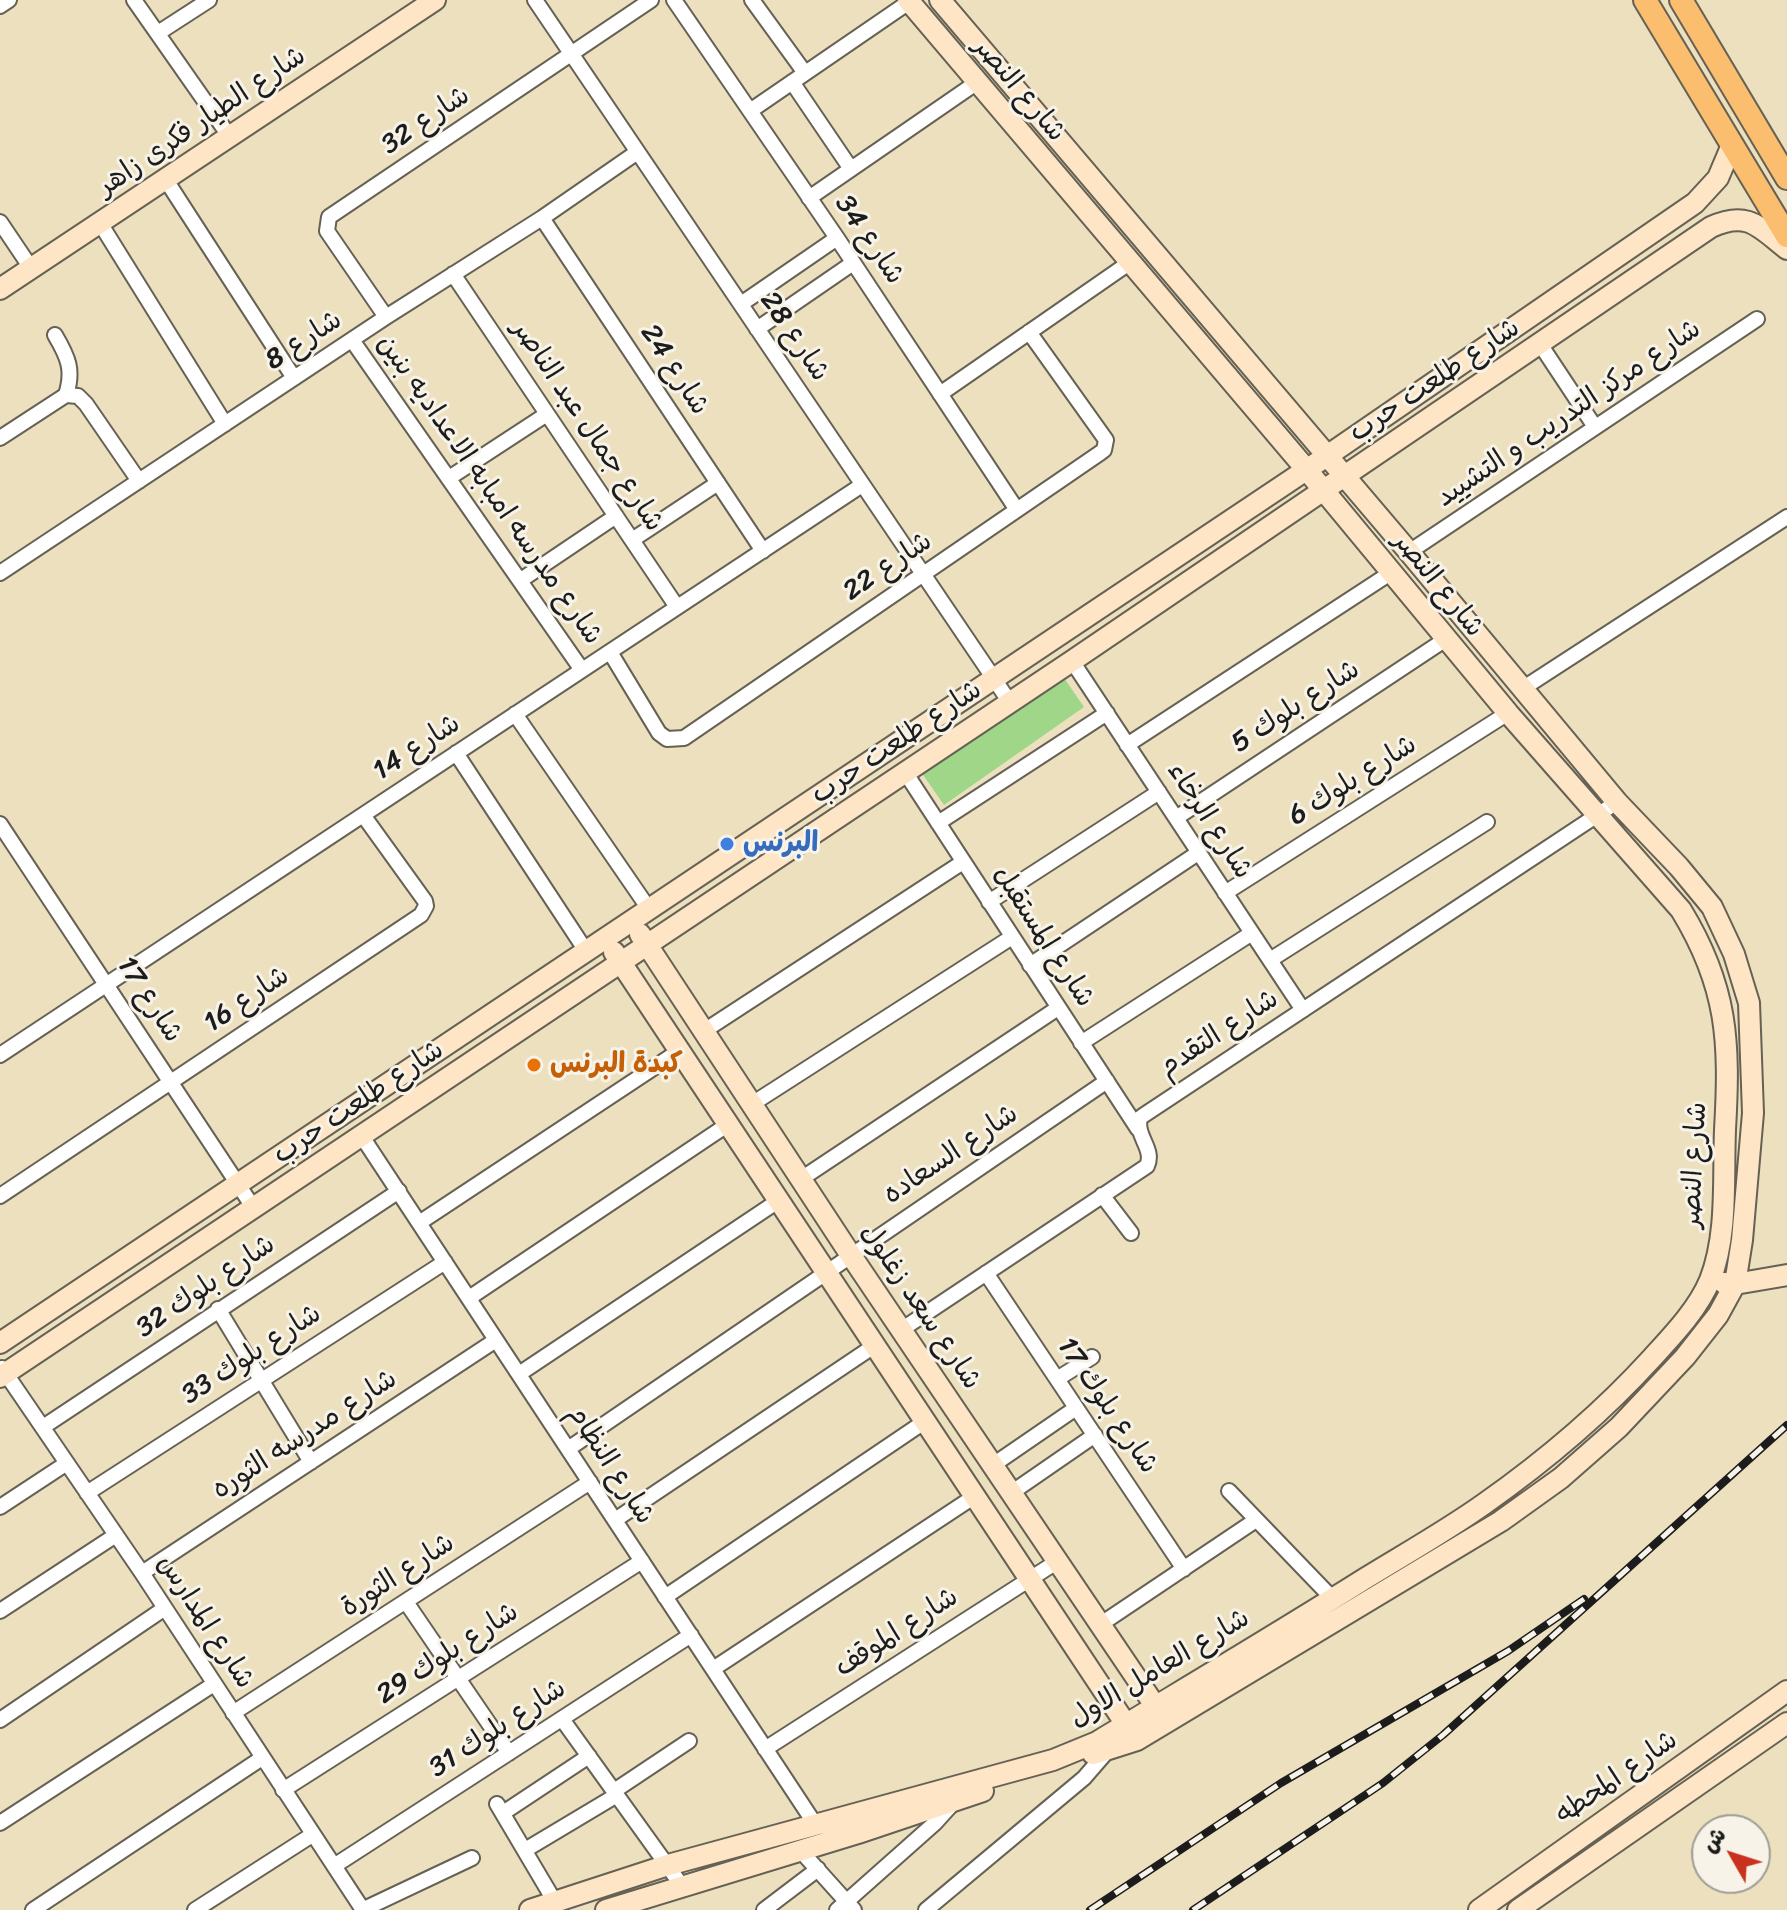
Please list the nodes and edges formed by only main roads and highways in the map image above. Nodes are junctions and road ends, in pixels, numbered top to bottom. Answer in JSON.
{"nodes":[{"id":1,"x":1645,"y":0,"type":"edge"},
{"id":2,"x":1681,"y":0,"type":"edge"},
{"id":3,"x":1787,"y":178,"type":"edge"},
{"id":4,"x":1787,"y":236,"type":"edge"}],
"edges":[{"from":1,"to":4,"type":"main road"},
{"from":2,"to":3,"type":"main road"}]}
